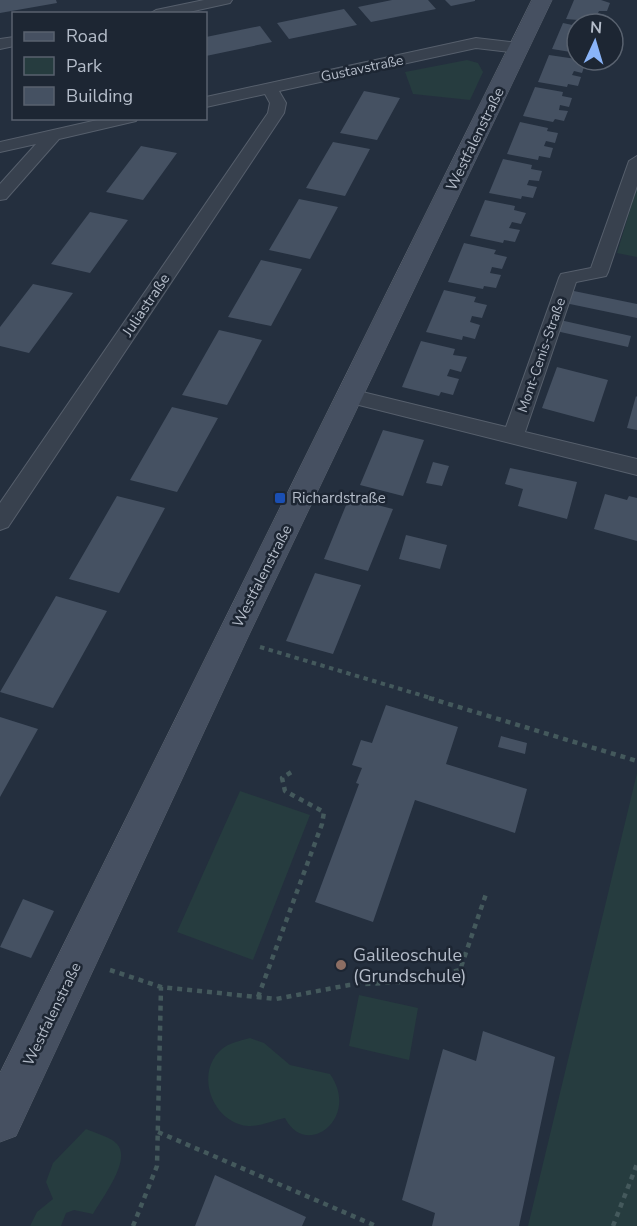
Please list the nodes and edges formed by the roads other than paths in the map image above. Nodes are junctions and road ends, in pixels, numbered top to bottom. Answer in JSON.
{"nodes":[{"id":1,"x":225,"y":0,"type":"edge"},
{"id":2,"x":542,"y":0,"type":"edge"},
{"id":3,"x":166,"y":12,"type":"edge"},
{"id":4,"x":519,"y":48,"type":"junction"},
{"id":5,"x":269,"y":88,"type":"junction"},
{"id":6,"x":207,"y":102,"type":"edge"},
{"id":7,"x":121,"y":120,"type":"edge"},
{"id":8,"x":53,"y":135,"type":"junction"},
{"id":9,"x":0,"y":147,"type":"edge"},
{"id":10,"x":637,"y":161,"type":"edge"},
{"id":11,"x":0,"y":195,"type":"edge"},
{"id":12,"x":350,"y":396,"type":"junction"},
{"id":13,"x":513,"y":436,"type":"junction"},
{"id":14,"x":637,"y":467,"type":"edge"},
{"id":15,"x":0,"y":521,"type":"edge"},
{"id":16,"x":0,"y":1120,"type":"edge"}],
"edges":[{"from":1,"to":3,"type":"street"},
{"from":2,"to":4,"type":"street","name":"Westfalenstraße"},
{"from":4,"to":5,"type":"street","name":"Gustavstraße"},
{"from":4,"to":12,"type":"street","name":"Westfalenstraße"},
{"from":5,"to":6,"type":"street","name":"Gustavstraße"},
{"from":5,"to":15,"type":"street","name":"Juliastraße"},
{"from":7,"to":8,"type":"street"},
{"from":8,"to":9,"type":"street"},
{"from":8,"to":11,"type":"street"},
{"from":10,"to":13,"type":"street","name":"Mont-Cenis-Straße"},
{"from":12,"to":13,"type":"street"},
{"from":12,"to":16,"type":"street","name":"Westfalenstraße"},
{"from":13,"to":14,"type":"street"}]}
